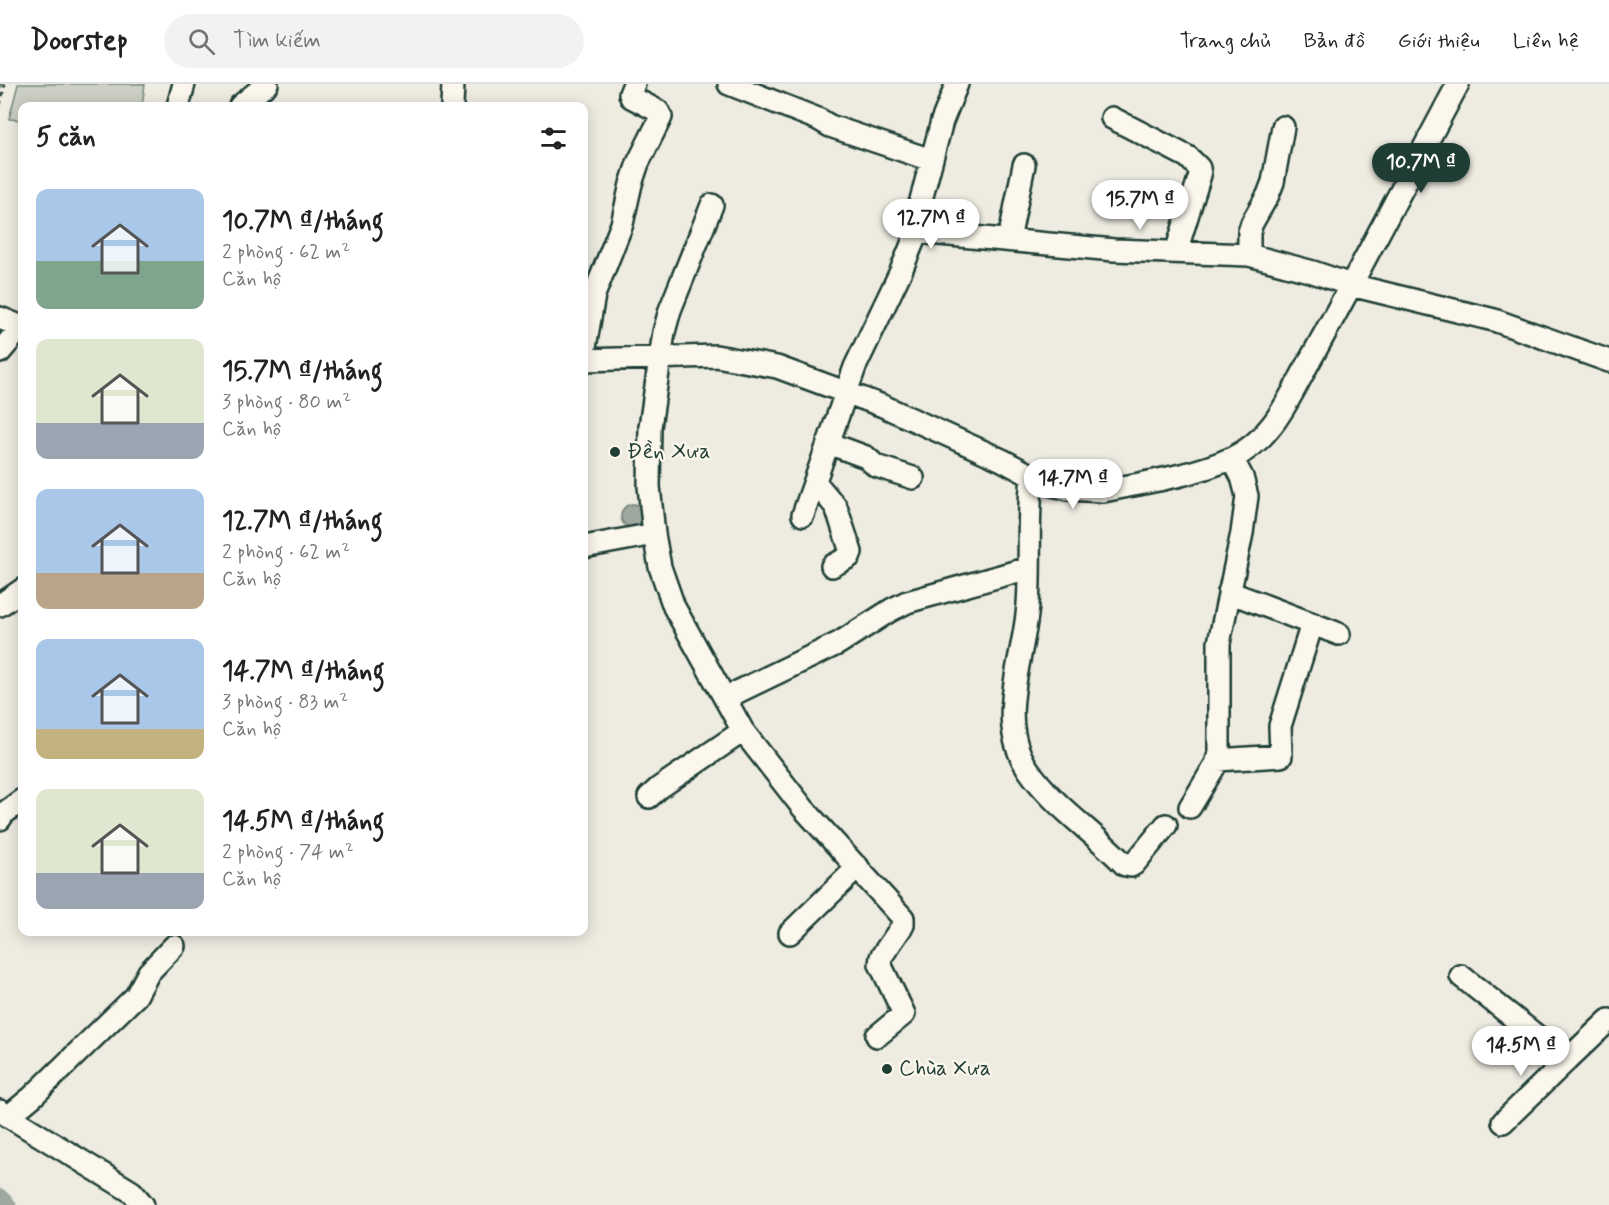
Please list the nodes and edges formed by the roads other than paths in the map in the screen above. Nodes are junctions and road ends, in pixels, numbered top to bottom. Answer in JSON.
{"nodes":[{"id":1,"x":184,"y":84,"type":"edge"},
{"id":2,"x":267,"y":84,"type":"edge"},
{"id":3,"x":453,"y":84,"type":"edge"},
{"id":4,"x":634,"y":84,"type":"edge"},
{"id":5,"x":729,"y":84,"type":"edge"},
{"id":6,"x":957,"y":84,"type":"edge"},
{"id":7,"x":1458,"y":84,"type":"edge"},
{"id":8,"x":179,"y":102,"type":"edge"},
{"id":9,"x":245,"y":102,"type":"edge"},
{"id":10,"x":452,"y":102,"type":"edge"},
{"id":11,"x":1112,"y":117,"type":"dead end"},
{"id":12,"x":1283,"y":127,"type":"dead end"},
{"id":13,"x":932,"y":160,"type":"junction"},
{"id":14,"x":1024,"y":165,"type":"dead end"},
{"id":15,"x":712,"y":205,"type":"dead end"},
{"id":16,"x":917,"y":232,"type":"junction"},
{"id":17,"x":1009,"y":240,"type":"junction"},
{"id":18,"x":1176,"y":252,"type":"junction"},
{"id":19,"x":1249,"y":255,"type":"junction"},
{"id":20,"x":1351,"y":285,"type":"junction"},
{"id":21,"x":0,"y":318,"type":"edge"},
{"id":22,"x":18,"y":325,"type":"edge"},
{"id":23,"x":588,"y":330,"type":"edge"},
{"id":24,"x":18,"y":331,"type":"edge"},
{"id":25,"x":0,"y":352,"type":"edge"},
{"id":26,"x":661,"y":356,"type":"junction"},
{"id":27,"x":588,"y":360,"type":"edge"},
{"id":28,"x":1609,"y":361,"type":"edge"},
{"id":29,"x":846,"y":392,"type":"junction"},
{"id":30,"x":828,"y":444,"type":"junction"},
{"id":31,"x":1232,"y":458,"type":"junction"},
{"id":32,"x":1032,"y":477,"type":"junction"},
{"id":33,"x":913,"y":478,"type":"dead end"},
{"id":34,"x":815,"y":482,"type":"junction"},
{"id":35,"x":803,"y":515,"type":"dead end"},
{"id":36,"x":654,"y":534,"type":"junction"},
{"id":37,"x":588,"y":546,"type":"edge"},
{"id":38,"x":832,"y":566,"type":"dead end"},
{"id":39,"x":1029,"y":568,"type":"junction"},
{"id":40,"x":1229,"y":592,"type":"junction"},
{"id":41,"x":18,"y":593,"type":"edge"},
{"id":42,"x":0,"y":605,"type":"edge"},
{"id":43,"x":1312,"y":624,"type":"junction"},
{"id":44,"x":1340,"y":634,"type":"dead end"},
{"id":45,"x":725,"y":698,"type":"junction"},
{"id":46,"x":743,"y":730,"type":"junction"},
{"id":47,"x":1217,"y":760,"type":"junction"},
{"id":48,"x":649,"y":797,"type":"dead end"},
{"id":49,"x":18,"y":803,"type":"edge"},
{"id":50,"x":1190,"y":807,"type":"dead end"},
{"id":51,"x":0,"y":819,"type":"edge"},
{"id":52,"x":1166,"y":825,"type":"dead end"},
{"id":53,"x":858,"y":867,"type":"junction"},
{"id":54,"x":790,"y":933,"type":"dead end"},
{"id":55,"x":174,"y":946,"type":"dead end"},
{"id":56,"x":1461,"y":976,"type":"dead end"},
{"id":57,"x":1609,"y":1020,"type":"edge"},
{"id":58,"x":877,"y":1036,"type":"dead end"},
{"id":59,"x":1567,"y":1060,"type":"junction"},
{"id":60,"x":4,"y":1113,"type":"edge"},
{"id":61,"x":1503,"y":1122,"type":"dead end"},
{"id":62,"x":143,"y":1205,"type":"edge"}],
"edges":[{"from":1,"to":8,"type":"street"},
{"from":2,"to":9,"type":"street"},
{"from":3,"to":10,"type":"street"},
{"from":4,"to":23,"type":"street"},
{"from":5,"to":13,"type":"street"},
{"from":6,"to":13,"type":"street"},
{"from":7,"to":20,"type":"street"},
{"from":11,"to":18,"type":"street"},
{"from":12,"to":19,"type":"street"},
{"from":13,"to":16,"type":"street"},
{"from":14,"to":17,"type":"street"},
{"from":15,"to":26,"type":"street"},
{"from":16,"to":17,"type":"street"},
{"from":16,"to":29,"type":"street"},
{"from":17,"to":18,"type":"street"},
{"from":18,"to":19,"type":"street"},
{"from":19,"to":20,"type":"street"},
{"from":20,"to":28,"type":"street"},
{"from":20,"to":31,"type":"street"},
{"from":21,"to":22,"type":"street"},
{"from":24,"to":25,"type":"street"},
{"from":26,"to":27,"type":"street"},
{"from":26,"to":29,"type":"street"},
{"from":26,"to":36,"type":"street"},
{"from":29,"to":30,"type":"street"},
{"from":29,"to":32,"type":"street"},
{"from":30,"to":33,"type":"street"},
{"from":30,"to":34,"type":"street"},
{"from":31,"to":32,"type":"street"},
{"from":31,"to":40,"type":"street"},
{"from":32,"to":39,"type":"street"},
{"from":34,"to":35,"type":"street"},
{"from":34,"to":38,"type":"street"},
{"from":36,"to":37,"type":"street"},
{"from":36,"to":45,"type":"street"},
{"from":39,"to":45,"type":"street"},
{"from":39,"to":52,"type":"street"},
{"from":40,"to":43,"type":"street"},
{"from":40,"to":47,"type":"street"},
{"from":41,"to":42,"type":"street"},
{"from":43,"to":44,"type":"street"},
{"from":43,"to":47,"type":"street"},
{"from":45,"to":46,"type":"street"},
{"from":46,"to":48,"type":"street"},
{"from":46,"to":53,"type":"street"},
{"from":47,"to":50,"type":"street"},
{"from":49,"to":51,"type":"street"},
{"from":53,"to":54,"type":"street"},
{"from":53,"to":58,"type":"street"},
{"from":55,"to":60,"type":"street"},
{"from":56,"to":59,"type":"street"},
{"from":57,"to":59,"type":"street"},
{"from":59,"to":61,"type":"street"},
{"from":60,"to":62,"type":"street"}]}
